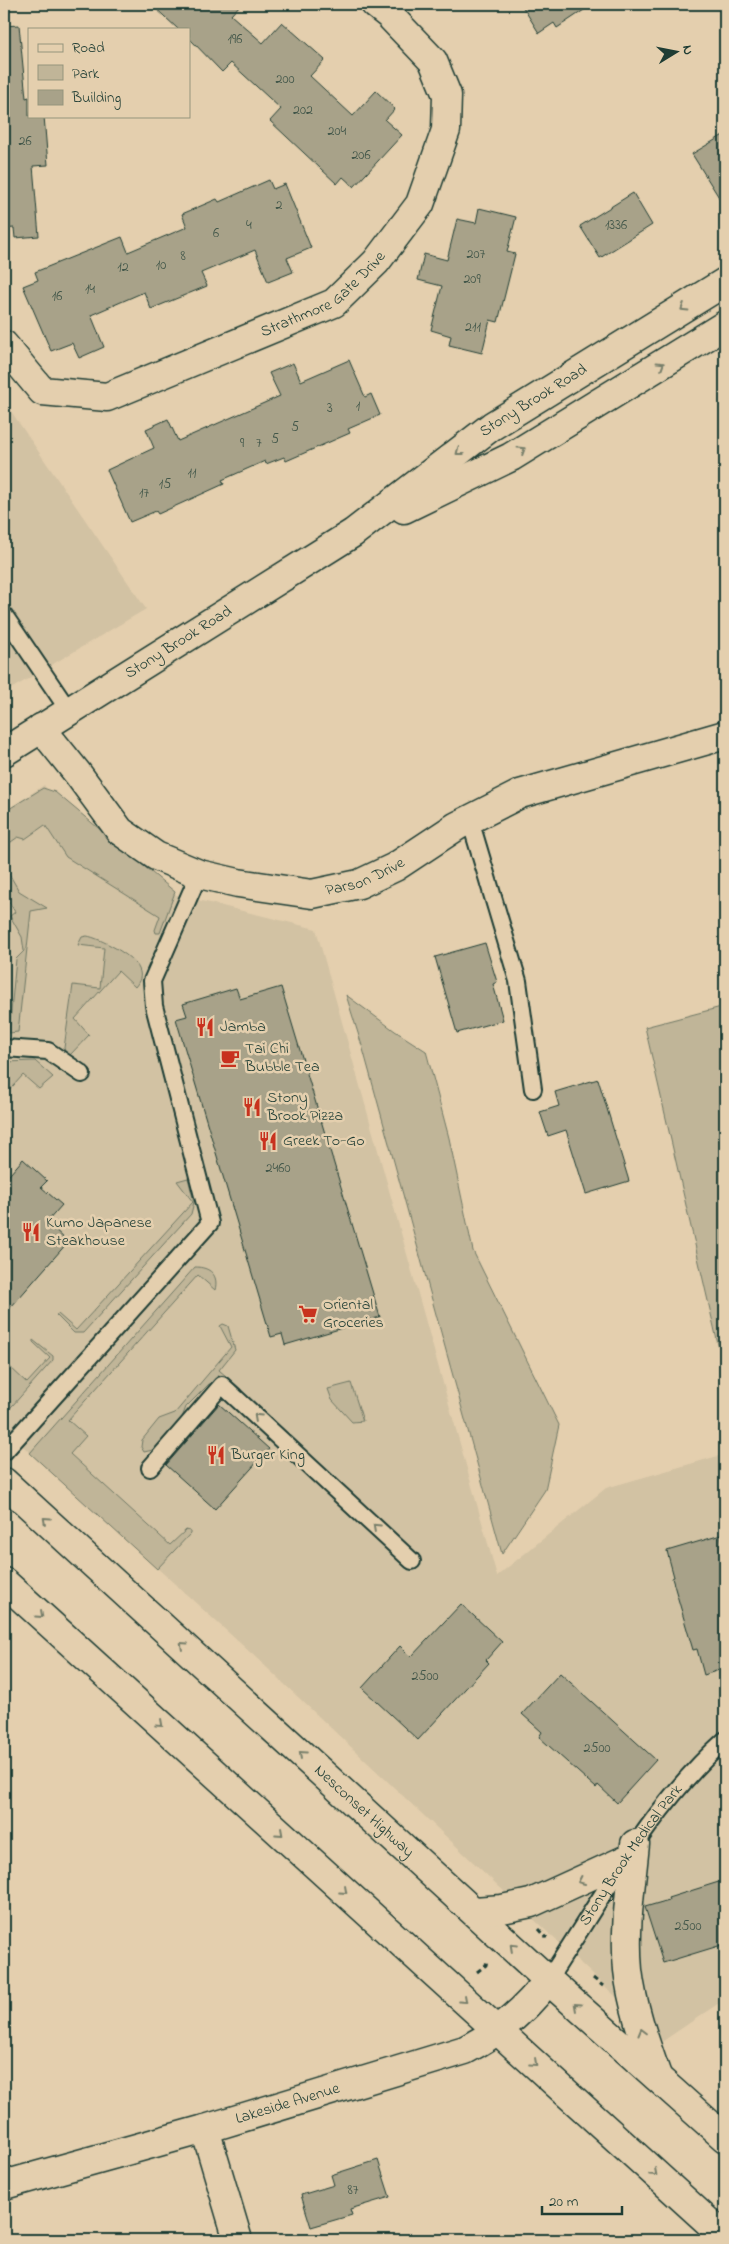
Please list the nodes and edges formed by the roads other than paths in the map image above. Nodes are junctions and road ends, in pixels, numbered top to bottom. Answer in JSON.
{"nodes":[{"id":1,"x":375,"y":4,"type":"edge"},
{"id":2,"x":725,"y":282,"type":"edge"},
{"id":3,"x":725,"y":325,"type":"edge"},
{"id":4,"x":4,"y":345,"type":"edge"},
{"id":5,"x":353,"y":533,"type":"junction"},
{"id":6,"x":4,"y":615,"type":"edge"},
{"id":7,"x":69,"y":711,"type":"junction"},
{"id":8,"x":41,"y":728,"type":"junction"},
{"id":9,"x":725,"y":735,"type":"edge"},
{"id":10,"x":4,"y":752,"type":"edge"},
{"id":11,"x":470,"y":820,"type":"junction"},
{"id":12,"x":199,"y":874,"type":"junction"},
{"id":13,"x":4,"y":1048,"type":"edge"},
{"id":14,"x":82,"y":1074,"type":"dead end"},
{"id":15,"x":533,"y":1089,"type":"dead end"},
{"id":16,"x":4,"y":1452,"type":"edge"},
{"id":17,"x":150,"y":1468,"type":"dead end"},
{"id":18,"x":4,"y":1482,"type":"edge"},
{"id":19,"x":412,"y":1561,"type":"dead end"},
{"id":20,"x":4,"y":1582,"type":"edge"},
{"id":21,"x":725,"y":1740,"type":"edge"},
{"id":22,"x":630,"y":1852,"type":"junction"},
{"id":23,"x":474,"y":1911,"type":"junction"},
{"id":24,"x":548,"y":1980,"type":"junction"},
{"id":25,"x":498,"y":2031,"type":"junction"},
{"id":26,"x":657,"y":2078,"type":"junction"},
{"id":27,"x":204,"y":2129,"type":"junction"},
{"id":28,"x":725,"y":2138,"type":"edge"},
{"id":29,"x":4,"y":2185,"type":"edge"},
{"id":30,"x":725,"y":2237,"type":"edge"},
{"id":31,"x":238,"y":2240,"type":"edge"}],
"edges":[{"from":1,"to":4,"type":"main road","name":"Strathmore Gate Drive"},
{"from":2,"to":5,"type":"main road","name":"Stony Brook Road","one_way":true},
{"from":5,"to":3,"type":"main road","name":"Stony Brook Road","one_way":true},
{"from":5,"to":7,"type":"main road","name":"Stony Brook Road"},
{"from":6,"to":7,"type":"lane"},
{"from":7,"to":8,"type":"main road","name":"Stony Brook Road"},
{"from":8,"to":10,"type":"main road","name":"Stony Brook Road"},
{"from":8,"to":12,"type":"main road","name":"Parson Drive"},
{"from":9,"to":11,"type":"main road","name":"Parson Drive"},
{"from":11,"to":12,"type":"main road","name":"Parson Drive"},
{"from":11,"to":15,"type":"lane"},
{"from":12,"to":16,"type":"lane"},
{"from":13,"to":14,"type":"lane"},
{"from":19,"to":17,"type":"lane","one_way":true},
{"from":23,"to":18,"type":"main road","name":"Nesconset Highway","one_way":true},
{"from":20,"to":25,"type":"main road","one_way":true},
{"from":21,"to":22,"type":"lane","name":"Stony Brook Medical Park"},
{"from":22,"to":23,"type":"main road","one_way":true},
{"from":22,"to":24,"type":"lane","name":"Stony Brook Medical Park"},
{"from":26,"to":22,"type":"main road","one_way":true},
{"from":24,"to":23,"type":"main road","name":"Nesconset Highway","one_way":true},
{"from":24,"to":25,"type":"main road","name":"Lakeside Avenue"},
{"from":26,"to":24,"type":"main road","name":"Nesconset Highway","one_way":true},
{"from":25,"to":27,"type":"main road","name":"Lakeside Avenue"},
{"from":25,"to":30,"type":"main road","one_way":true},
{"from":26,"to":28,"type":"main road","name":"Nesconset Highway"},
{"from":27,"to":29,"type":"main road","name":"Lakeside Avenue"},
{"from":27,"to":31,"type":"main road"}]}
